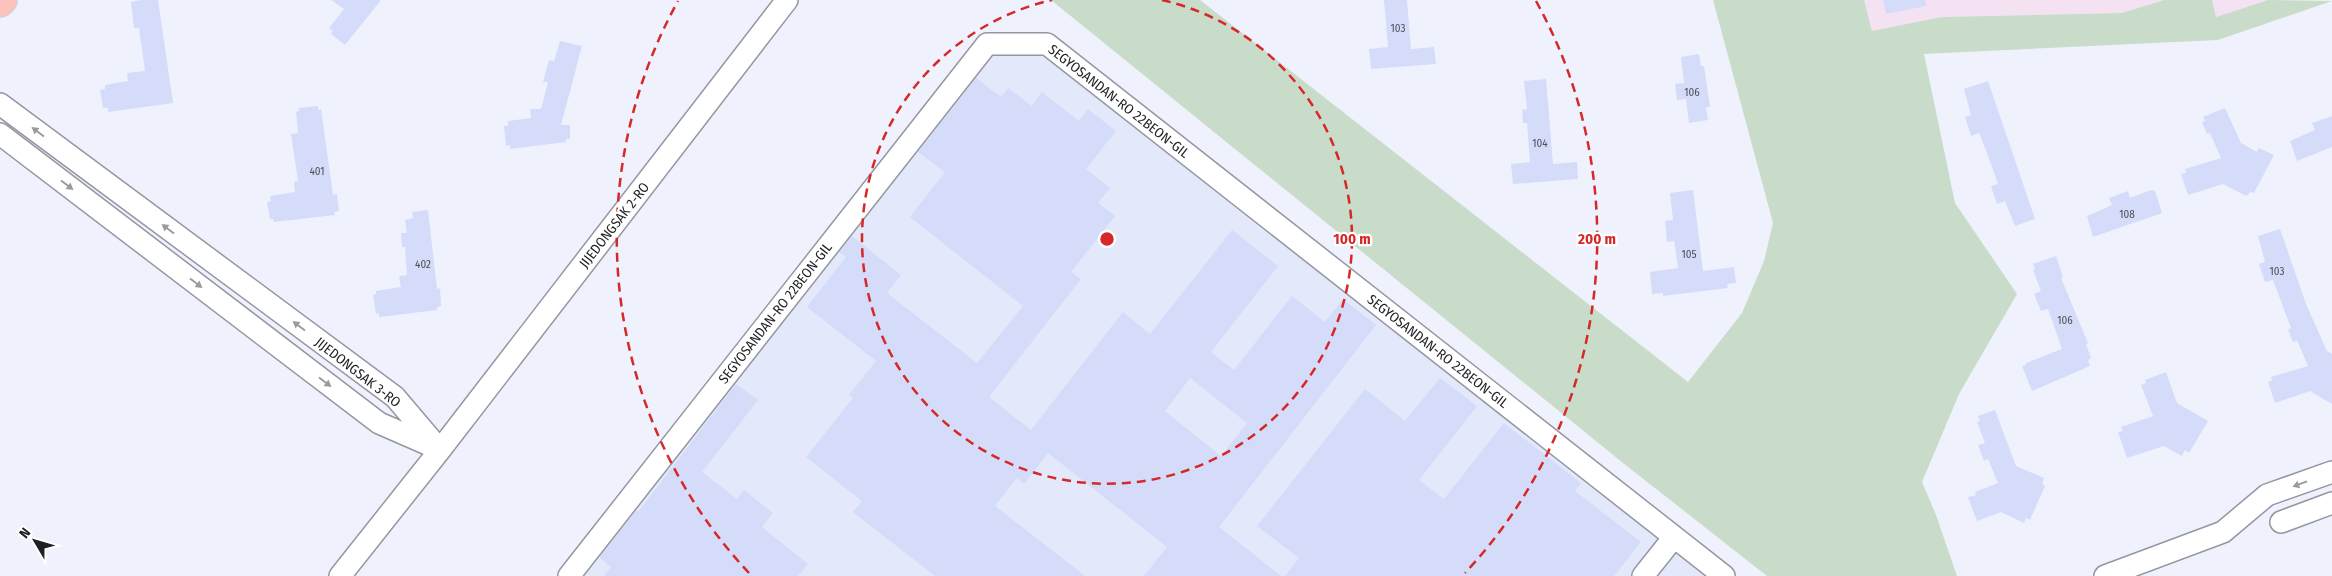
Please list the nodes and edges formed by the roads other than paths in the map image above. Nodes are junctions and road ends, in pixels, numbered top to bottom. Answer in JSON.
{"nodes":[{"id":1,"x":3,"y":0,"type":"edge"},
{"id":2,"x":787,"y":0,"type":"edge"},
{"id":3,"x":0,"y":4,"type":"edge"},
{"id":4,"x":0,"y":104,"type":"edge"},
{"id":5,"x":0,"y":134,"type":"edge"},
{"id":6,"x":440,"y":450,"type":"junction"},
{"id":7,"x":2332,"y":472,"type":"edge"},
{"id":8,"x":2332,"y":503,"type":"edge"},
{"id":9,"x":2281,"y":522,"type":"dead end"},
{"id":10,"x":1674,"y":537,"type":"junction"},
{"id":11,"x":340,"y":576,"type":"edge"},
{"id":12,"x":569,"y":576,"type":"edge"},
{"id":13,"x":1643,"y":576,"type":"edge"},
{"id":14,"x":1724,"y":576,"type":"edge"},
{"id":15,"x":2105,"y":576,"type":"edge"}],
"edges":[{"from":1,"to":3,"type":"main road"},
{"from":2,"to":6,"type":"street","name":"JIJEDONGSAK 2-RO"},
{"from":6,"to":4,"type":"street","name":"JIJEDONGSAK 3-RO","one_way":true},
{"from":5,"to":6,"type":"street","name":"JIJEDONGSAK 3-RO","one_way":true},
{"from":6,"to":11,"type":"street","name":"JIJEDONGSAK 2-RO"},
{"from":7,"to":15,"type":"street","one_way":true},
{"from":8,"to":9,"type":"street"},
{"from":10,"to":12,"type":"street","name":"SEGYOSANDAN-RO 22BEON-GIL"},
{"from":10,"to":13,"type":"street"},
{"from":10,"to":14,"type":"street","name":"SEGYOSANDAN-RO 22BEON-GIL"}]}
